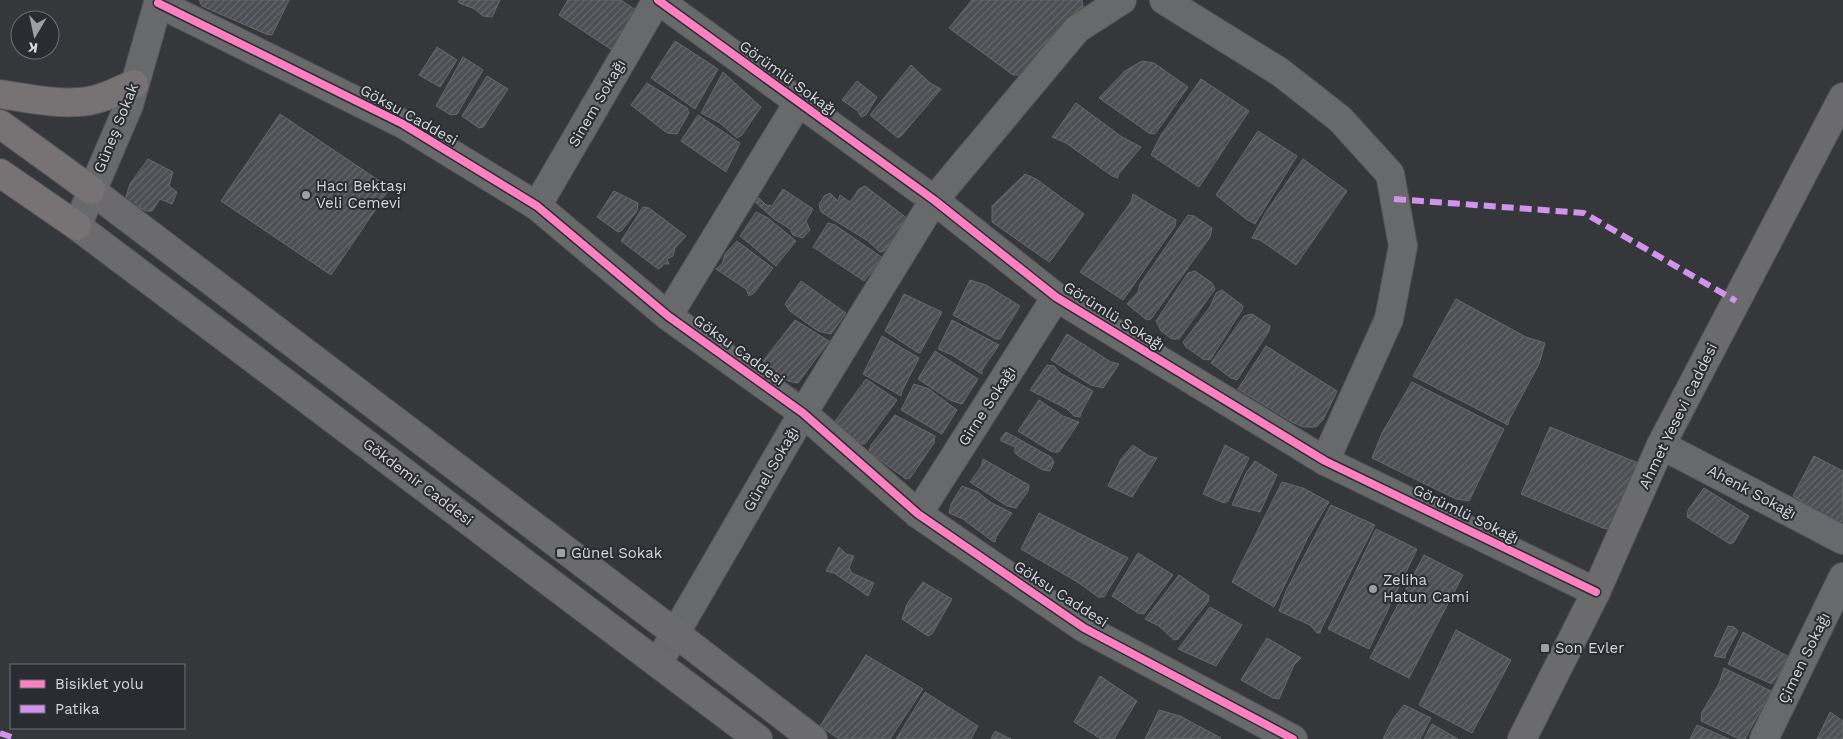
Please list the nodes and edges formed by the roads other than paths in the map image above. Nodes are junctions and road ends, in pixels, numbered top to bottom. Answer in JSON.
{"nodes":[{"id":1,"x":658,"y":0,"type":"edge"},
{"id":2,"x":1122,"y":0,"type":"edge"},
{"id":3,"x":1164,"y":0,"type":"edge"},
{"id":4,"x":158,"y":2,"type":"edge"},
{"id":5,"x":134,"y":84,"type":"junction"},
{"id":6,"x":0,"y":94,"type":"edge"},
{"id":7,"x":1843,"y":97,"type":"edge"},
{"id":8,"x":798,"y":103,"type":"junction"},
{"id":9,"x":0,"y":124,"type":"edge"},
{"id":10,"x":0,"y":173,"type":"edge"},
{"id":11,"x":91,"y":190,"type":"junction"},
{"id":12,"x":934,"y":200,"type":"junction"},
{"id":13,"x":537,"y":206,"type":"junction"},
{"id":14,"x":77,"y":226,"type":"junction"},
{"id":15,"x":1056,"y":297,"type":"junction"},
{"id":16,"x":668,"y":316,"type":"junction"},
{"id":17,"x":803,"y":413,"type":"junction"},
{"id":18,"x":1661,"y":445,"type":"junction"},
{"id":19,"x":1325,"y":461,"type":"junction"},
{"id":20,"x":918,"y":514,"type":"junction"},
{"id":21,"x":1843,"y":540,"type":"edge"},
{"id":22,"x":1843,"y":576,"type":"edge"},
{"id":23,"x":1596,"y":592,"type":"junction"},
{"id":24,"x":675,"y":633,"type":"junction"},
{"id":25,"x":658,"y":662,"type":"junction"},
{"id":26,"x":758,"y":739,"type":"edge"},
{"id":27,"x":812,"y":739,"type":"edge"},
{"id":28,"x":1293,"y":739,"type":"edge"},
{"id":29,"x":1522,"y":739,"type":"edge"},
{"id":30,"x":1764,"y":739,"type":"edge"}],
"edges":[{"from":1,"to":8,"type":"street","name":"Görümlü Sokağı"},
{"from":1,"to":13,"type":"street","name":"Sinem Sokağı"},
{"from":2,"to":12,"type":"street","name":"Günel Sokağı"},
{"from":3,"to":19,"type":"street"},
{"from":4,"to":5,"type":"street","name":"Güneş Sokak"},
{"from":4,"to":13,"type":"street","name":"Göksu Caddesi"},
{"from":5,"to":6,"type":"main road"},
{"from":5,"to":11,"type":"street","name":"Güneş Sokak"},
{"from":7,"to":18,"type":"main road","name":"Ahmet Yesevi Caddesi"},
{"from":8,"to":12,"type":"street","name":"Görümlü Sokağı"},
{"from":8,"to":16,"type":"street"},
{"from":9,"to":11,"type":"main road"},
{"from":10,"to":14,"type":"main road"},
{"from":11,"to":14,"type":"street","name":"Güneş Sokak"},
{"from":11,"to":24,"type":"main road"},
{"from":12,"to":15,"type":"street","name":"Görümlü Sokağı"},
{"from":12,"to":17,"type":"street","name":"Günel Sokağı"},
{"from":13,"to":16,"type":"street","name":"Göksu Caddesi"},
{"from":14,"to":25,"type":"main road","name":"Gökdemir Caddesi"},
{"from":15,"to":19,"type":"street","name":"Görümlü Sokağı"},
{"from":15,"to":20,"type":"street","name":"Girne Sokağı"},
{"from":16,"to":17,"type":"street","name":"Göksu Caddesi"},
{"from":17,"to":20,"type":"street","name":"Göksu Caddesi"},
{"from":17,"to":24,"type":"street","name":"Günel Sokağı"},
{"from":18,"to":21,"type":"street","name":"Ahenk Sokağı"},
{"from":18,"to":23,"type":"main road","name":"Ahmet Yesevi Caddesi"},
{"from":19,"to":23,"type":"street","name":"Görümlü Sokağı"},
{"from":20,"to":28,"type":"street","name":"Göksu Caddesi"},
{"from":22,"to":30,"type":"street","name":"Çimen Sokağı"},
{"from":23,"to":29,"type":"main road","name":"Ahmet Yesevi Caddesi"},
{"from":24,"to":25,"type":"street","name":"Günel Sokağı"},
{"from":24,"to":27,"type":"main road"},
{"from":25,"to":26,"type":"main road","name":"Gökdemir Caddesi"}]}
